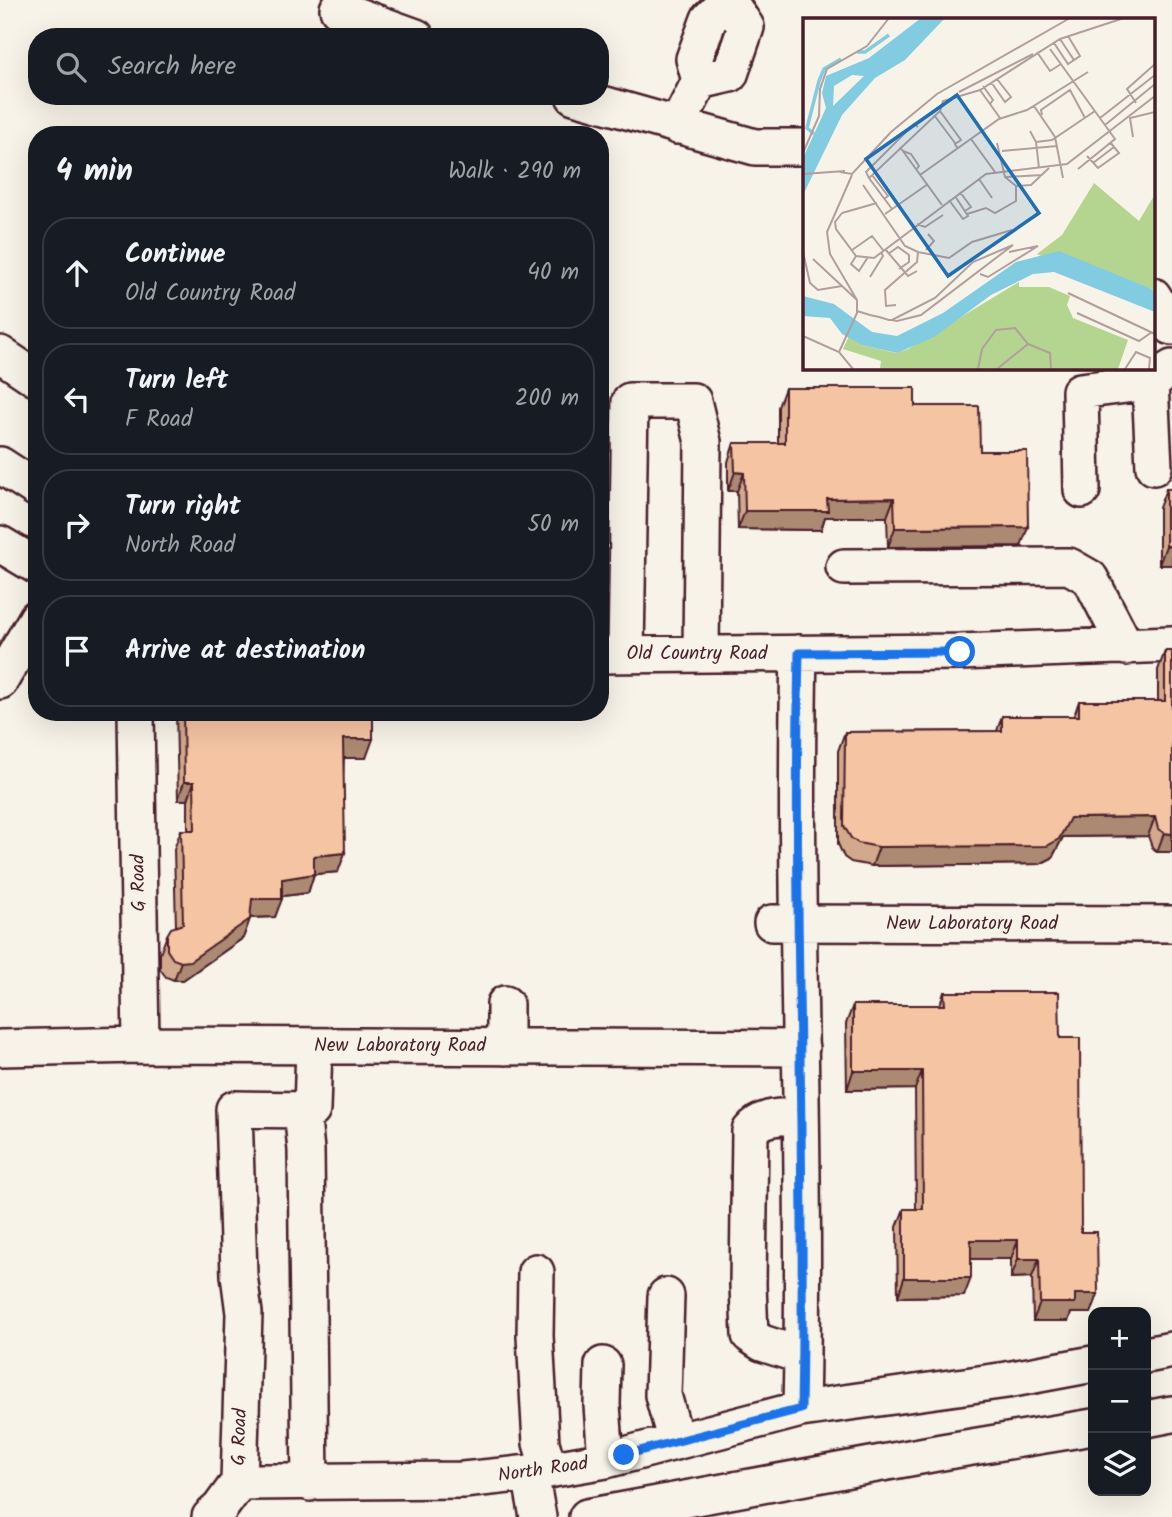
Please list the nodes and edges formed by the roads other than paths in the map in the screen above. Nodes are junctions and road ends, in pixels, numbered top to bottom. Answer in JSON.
{"nodes":[{"id":1,"x":338,"y":9,"type":"dead end"},
{"id":2,"x":391,"y":28,"type":"edge"},
{"id":3,"x":700,"y":81,"type":"dead end"},
{"id":4,"x":605,"y":105,"type":"edge"},
{"id":5,"x":677,"y":126,"type":"junction"},
{"id":6,"x":803,"y":147,"type":"edge"},
{"id":7,"x":1154,"y":298,"type":"edge"},
{"id":8,"x":1172,"y":327,"type":"edge"},
{"id":9,"x":0,"y":354,"type":"edge"},
{"id":10,"x":28,"y":371,"type":"edge"},
{"id":11,"x":1161,"y":375,"type":"edge"},
{"id":12,"x":615,"y":425,"type":"edge"},
{"id":13,"x":0,"y":465,"type":"edge"},
{"id":14,"x":615,"y":465,"type":"edge"},
{"id":15,"x":1154,"y":467,"type":"dead end"},
{"id":16,"x":28,"y":483,"type":"edge"},
{"id":17,"x":1082,"y":489,"type":"dead end"},
{"id":18,"x":0,"y":544,"type":"edge"},
{"id":19,"x":28,"y":561,"type":"edge"},
{"id":20,"x":844,"y":567,"type":"dead end"},
{"id":21,"x":28,"y":633,"type":"edge"},
{"id":22,"x":1172,"y":644,"type":"edge"},
{"id":23,"x":1126,"y":647,"type":"junction"},
{"id":24,"x":799,"y":653,"type":"junction"},
{"id":25,"x":613,"y":654,"type":"edge"},
{"id":26,"x":701,"y":654,"type":"junction"},
{"id":27,"x":0,"y":681,"type":"edge"},
{"id":28,"x":137,"y":721,"type":"edge"},
{"id":29,"x":786,"y":922,"type":"junction"},
{"id":30,"x":1172,"y":924,"type":"edge"},
{"id":31,"x":505,"y":1004,"type":"dead end"},
{"id":32,"x":141,"y":1045,"type":"junction"},
{"id":33,"x":314,"y":1046,"type":"junction"},
{"id":34,"x":505,"y":1046,"type":"junction"},
{"id":35,"x":0,"y":1048,"type":"edge"},
{"id":36,"x":801,"y":1048,"type":"junction"},
{"id":37,"x":302,"y":1110,"type":"junction"},
{"id":38,"x":801,"y":1116,"type":"junction"},
{"id":39,"x":536,"y":1272,"type":"dead end"},
{"id":40,"x":666,"y":1296,"type":"dead end"},
{"id":41,"x":1172,"y":1350,"type":"edge"},
{"id":42,"x":1151,"y":1354,"type":"edge"},
{"id":43,"x":802,"y":1356,"type":"junction"},
{"id":44,"x":603,"y":1365,"type":"dead end"},
{"id":45,"x":1088,"y":1365,"type":"edge"},
{"id":46,"x":801,"y":1409,"type":"junction"},
{"id":47,"x":1172,"y":1414,"type":"edge"},
{"id":48,"x":1151,"y":1418,"type":"edge"},
{"id":49,"x":1088,"y":1428,"type":"edge"},
{"id":50,"x":676,"y":1442,"type":"junction"},
{"id":51,"x":606,"y":1460,"type":"junction"},
{"id":52,"x":540,"y":1471,"type":"junction"},
{"id":53,"x":239,"y":1482,"type":"junction"},
{"id":54,"x":310,"y":1483,"type":"junction"},
{"id":55,"x":210,"y":1517,"type":"edge"},
{"id":56,"x":538,"y":1517,"type":"edge"},
{"id":57,"x":587,"y":1517,"type":"edge"}],
"edges":[{"from":1,"to":2,"type":"lane"},
{"from":3,"to":5,"type":"lane"},
{"from":4,"to":5,"type":"lane"},
{"from":5,"to":6,"type":"lane"},
{"from":7,"to":8,"type":"lane"},
{"from":9,"to":10,"type":"lane"},
{"from":11,"to":15,"type":"lane"},
{"from":11,"to":17,"type":"lane"},
{"from":12,"to":14,"type":"lane"},
{"from":12,"to":26,"type":"lane"},
{"from":13,"to":16,"type":"lane"},
{"from":14,"to":25,"type":"lane"},
{"from":18,"to":19,"type":"lane"},
{"from":20,"to":23,"type":"lane"},
{"from":21,"to":27,"type":"lane"},
{"from":22,"to":23,"type":"lane","name":"Old Country Road"},
{"from":23,"to":24,"type":"lane","name":"Old Country Road"},
{"from":24,"to":26,"type":"lane","name":"Old Country Road"},
{"from":24,"to":29,"type":"lane"},
{"from":25,"to":26,"type":"lane","name":"Old Country Road"},
{"from":28,"to":32,"type":"lane","name":"G Road"},
{"from":29,"to":30,"type":"lane","name":"New Laboratory Road"},
{"from":29,"to":36,"type":"lane"},
{"from":31,"to":34,"type":"lane"},
{"from":32,"to":33,"type":"lane","name":"New Laboratory Road"},
{"from":32,"to":35,"type":"lane","name":"New Laboratory Road"},
{"from":33,"to":34,"type":"lane","name":"New Laboratory Road"},
{"from":33,"to":37,"type":"lane"},
{"from":34,"to":36,"type":"lane","name":"New Laboratory Road"},
{"from":36,"to":38,"type":"lane"},
{"from":37,"to":53,"type":"lane","name":"G Road"},
{"from":37,"to":54,"type":"lane"},
{"from":38,"to":43,"type":"lane"},
{"from":38,"to":43,"type":"lane"},
{"from":39,"to":52,"type":"lane"},
{"from":40,"to":50,"type":"lane"},
{"from":41,"to":42,"type":"lane"},
{"from":43,"to":46,"type":"lane"},
{"from":44,"to":51,"type":"lane"},
{"from":45,"to":46,"type":"lane","name":"North Road"},
{"from":46,"to":50,"type":"lane","name":"North Road"},
{"from":47,"to":48,"type":"lane"},
{"from":49,"to":57,"type":"lane"},
{"from":50,"to":51,"type":"lane","name":"North Road"},
{"from":51,"to":52,"type":"lane","name":"North Road"},
{"from":52,"to":54,"type":"lane","name":"North Road"},
{"from":52,"to":56,"type":"lane"},
{"from":53,"to":54,"type":"lane","name":"North Road"},
{"from":53,"to":55,"type":"lane"}]}
